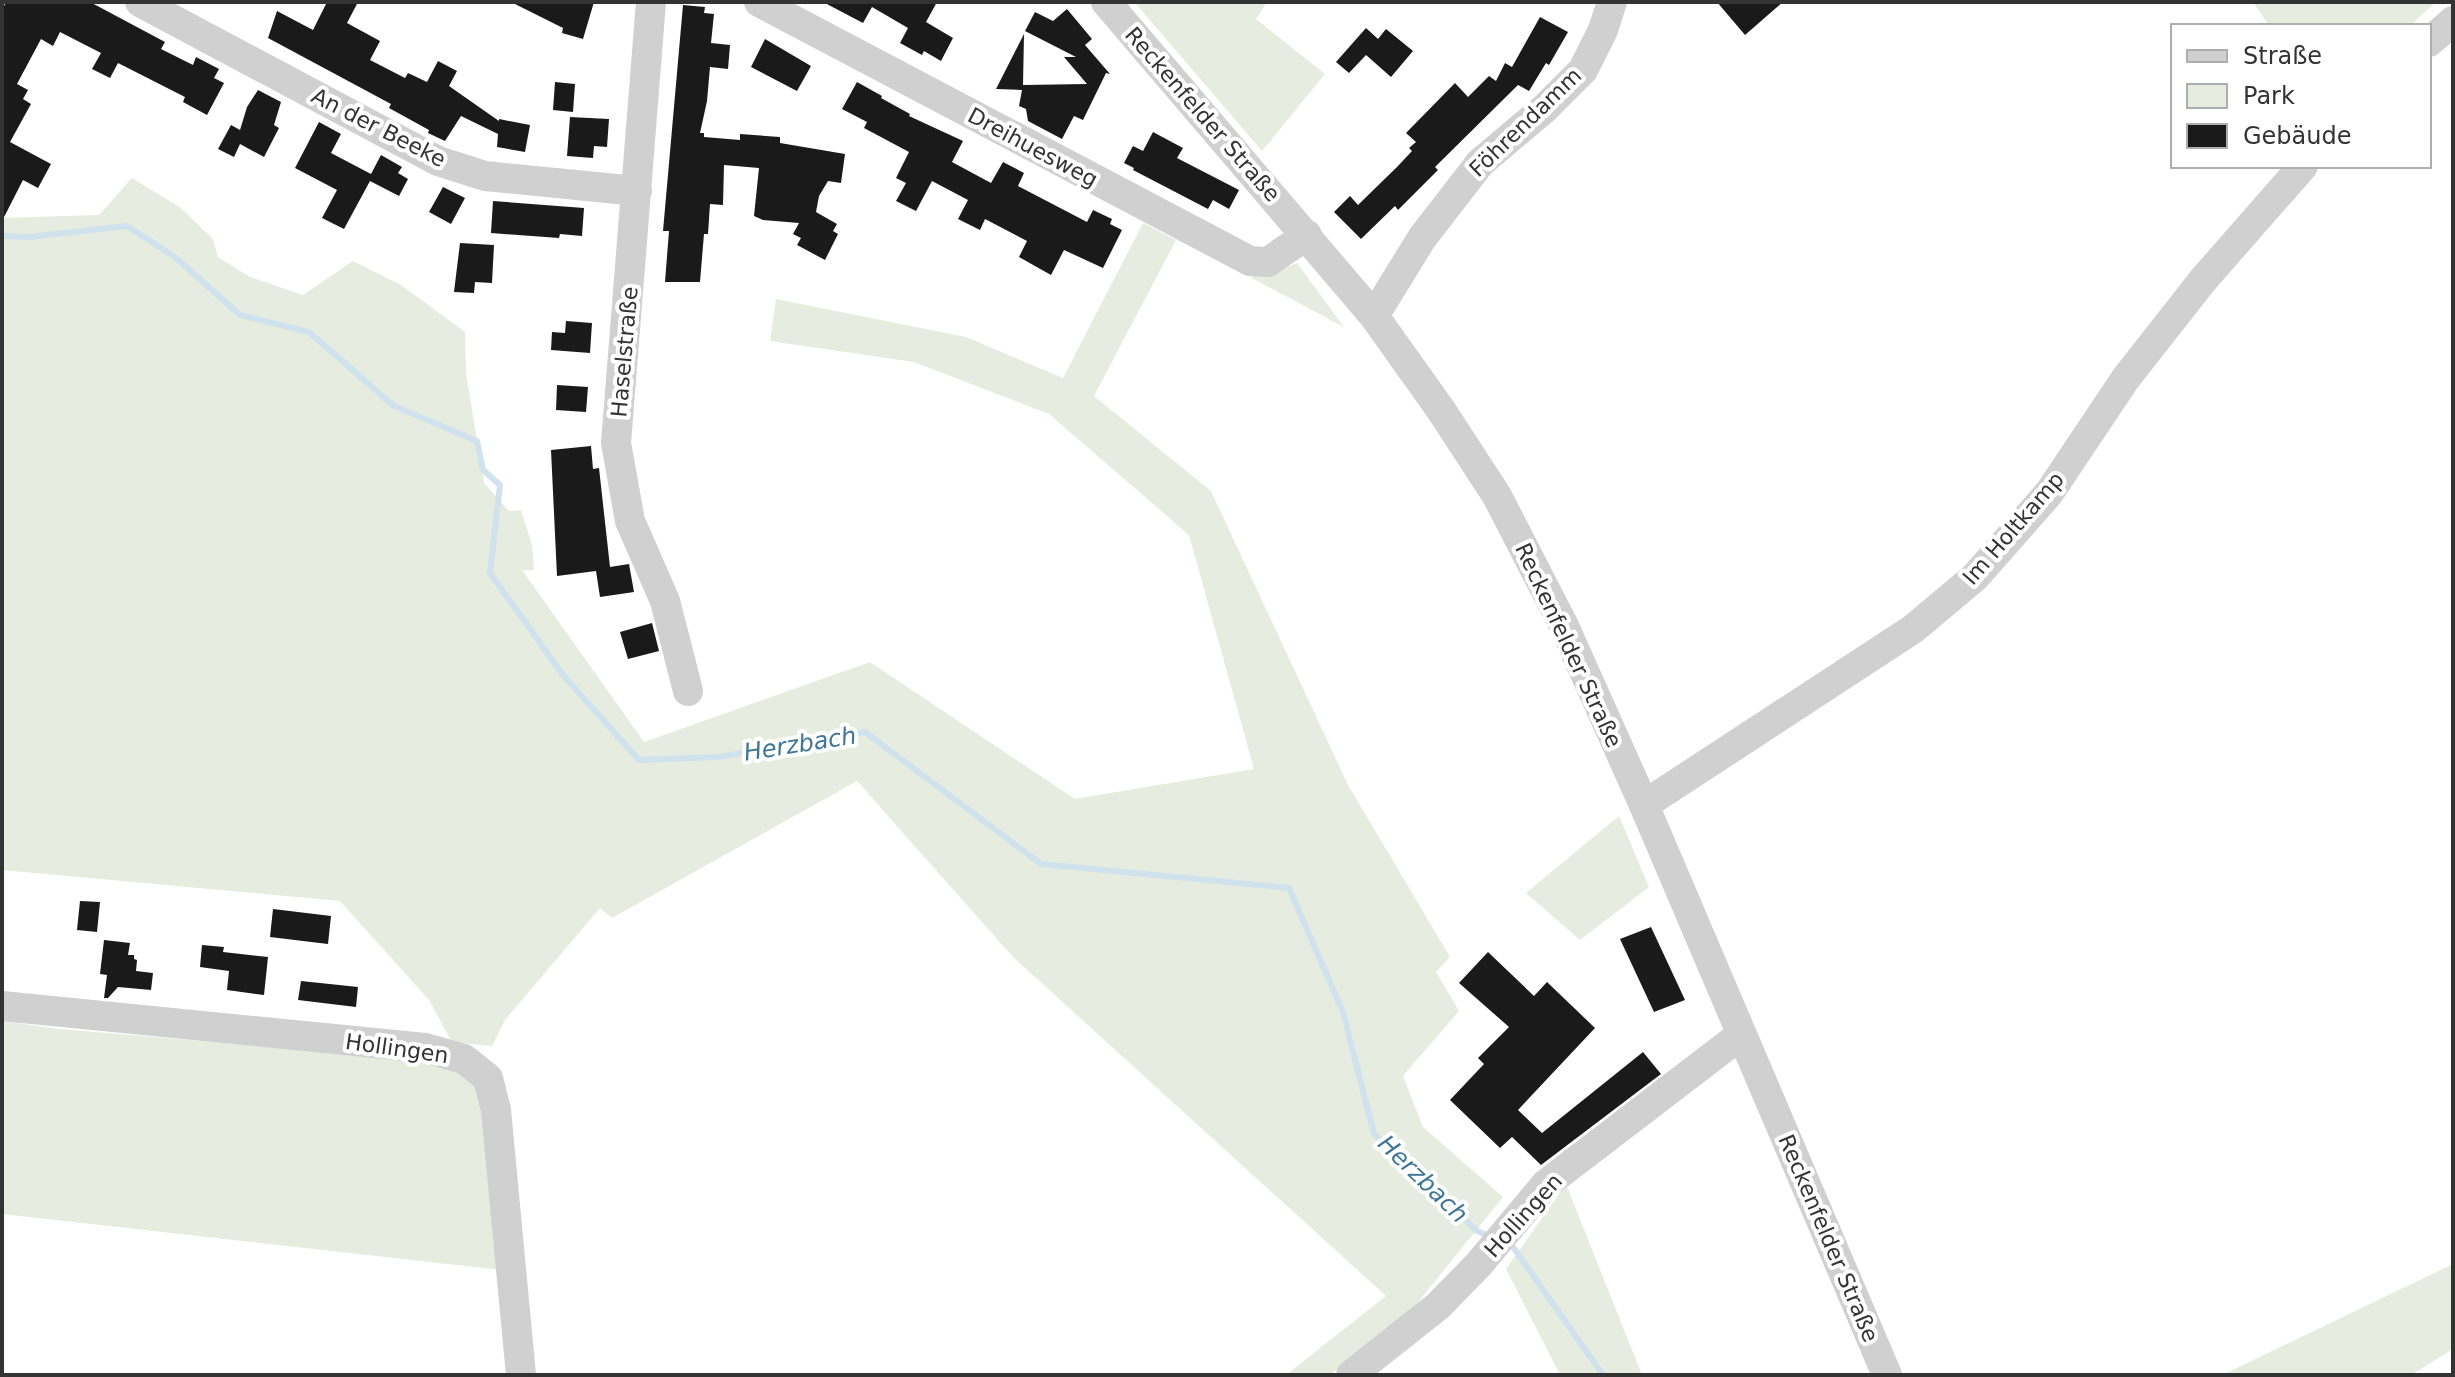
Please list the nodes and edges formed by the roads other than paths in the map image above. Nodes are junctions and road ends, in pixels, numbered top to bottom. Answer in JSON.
{"nodes":[{"id":1,"x":140,"y":2,"type":"edge"},
{"id":2,"x":651,"y":2,"type":"edge"},
{"id":3,"x":759,"y":2,"type":"edge"},
{"id":4,"x":1106,"y":2,"type":"edge"},
{"id":5,"x":1612,"y":2,"type":"edge"},
{"id":6,"x":2453,"y":21,"type":"edge"},
{"id":7,"x":2431,"y":40,"type":"edge"},
{"id":8,"x":2301,"y":168,"type":"edge"},
{"id":9,"x":637,"y":191,"type":"junction"},
{"id":10,"x":1307,"y":235,"type":"junction"},
{"id":11,"x":1374,"y":316,"type":"junction"},
{"id":12,"x":688,"y":691,"type":"dead end"},
{"id":13,"x":1644,"y":805,"type":"junction"},
{"id":14,"x":2,"y":1006,"type":"edge"},
{"id":15,"x":1742,"y":1034,"type":"junction"},
{"id":16,"x":521,"y":1375,"type":"edge"},
{"id":17,"x":1351,"y":1375,"type":"edge"},
{"id":18,"x":1887,"y":1375,"type":"edge"}],
"edges":[{"from":1,"to":9,"type":"street","name":"An der Beeke"},
{"from":2,"to":9,"type":"street","name":"Haselstraße"},
{"from":3,"to":10,"type":"street","name":"Dreihuesweg"},
{"from":4,"to":10,"type":"street","name":"Reckenfelder Straße"},
{"from":5,"to":11,"type":"street","name":"Föhrendamm"},
{"from":6,"to":7,"type":"street"},
{"from":8,"to":13,"type":"street","name":"Im Holtkamp"},
{"from":9,"to":12,"type":"street","name":"Haselstraße"},
{"from":10,"to":11,"type":"street","name":"Reckenfelder Straße"},
{"from":11,"to":13,"type":"street","name":"Reckenfelder Straße"},
{"from":13,"to":15,"type":"street","name":"Reckenfelder Straße"},
{"from":14,"to":16,"type":"street","name":"Hollingen"},
{"from":15,"to":17,"type":"street","name":"Hollingen"},
{"from":15,"to":18,"type":"street","name":"Reckenfelder Straße"}]}
